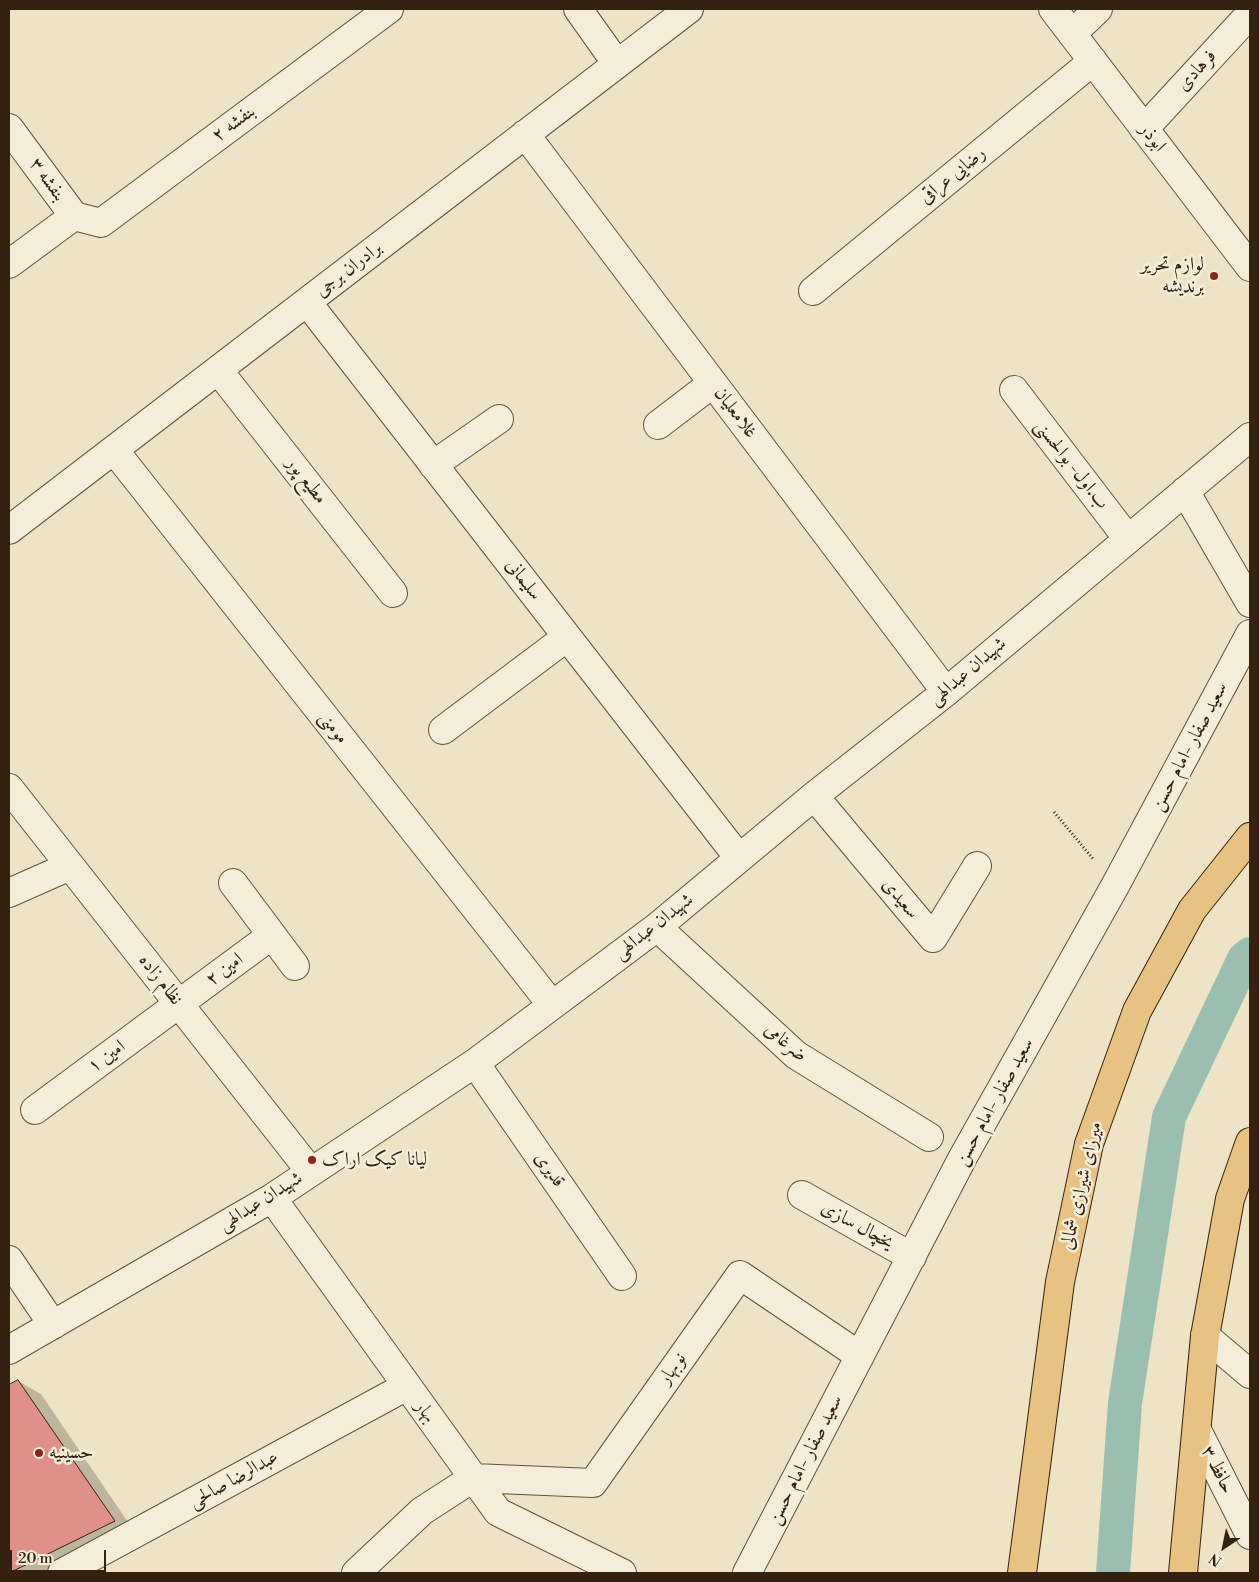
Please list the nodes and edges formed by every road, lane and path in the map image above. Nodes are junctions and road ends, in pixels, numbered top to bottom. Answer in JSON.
{"nodes":[{"id":1,"x":389,"y":9,"type":"edge"},
{"id":2,"x":578,"y":9,"type":"edge"},
{"id":3,"x":689,"y":9,"type":"edge"},
{"id":4,"x":1053,"y":9,"type":"edge"},
{"id":5,"x":1098,"y":9,"type":"edge"},
{"id":6,"x":1250,"y":14,"type":"edge"},
{"id":7,"x":1072,"y":34,"type":"junction"},
{"id":8,"x":1093,"y":61,"type":"junction"},
{"id":9,"x":617,"y":64,"type":"junction"},
{"id":10,"x":9,"y":128,"type":"edge"},
{"id":11,"x":1144,"y":129,"type":"junction"},
{"id":12,"x":525,"y":134,"type":"junction"},
{"id":13,"x":74,"y":216,"type":"junction"},
{"id":14,"x":9,"y":264,"type":"edge"},
{"id":15,"x":1250,"y":267,"type":"edge"},
{"id":16,"x":813,"y":291,"type":"dead end"},
{"id":17,"x":307,"y":302,"type":"junction"},
{"id":18,"x":218,"y":370,"type":"junction"},
{"id":19,"x":713,"y":383,"type":"junction"},
{"id":20,"x":1014,"y":390,"type":"dead end"},
{"id":21,"x":499,"y":419,"type":"dead end"},
{"id":22,"x":658,"y":426,"type":"dead end"},
{"id":23,"x":1250,"y":437,"type":"edge"},
{"id":24,"x":114,"y":450,"type":"junction"},
{"id":25,"x":433,"y":465,"type":"junction"},
{"id":26,"x":1185,"y":491,"type":"junction"},
{"id":27,"x":9,"y":530,"type":"edge"},
{"id":28,"x":1128,"y":539,"type":"junction"},
{"id":29,"x":393,"y":593,"type":"dead end"},
{"id":30,"x":1250,"y":603,"type":"edge"},
{"id":31,"x":1250,"y":634,"type":"edge"},
{"id":32,"x":567,"y":637,"type":"junction"},
{"id":33,"x":946,"y":692,"type":"junction"},
{"id":34,"x":443,"y":730,"type":"dead end"},
{"id":35,"x":9,"y":788,"type":"edge"},
{"id":36,"x":814,"y":796,"type":"junction"},
{"id":37,"x":1054,"y":812,"type":"dead end"},
{"id":38,"x":1250,"y":837,"type":"edge"},
{"id":39,"x":739,"y":858,"type":"junction"},
{"id":40,"x":70,"y":866,"type":"junction"},
{"id":41,"x":976,"y":866,"type":"dead end"},
{"id":42,"x":234,"y":883,"type":"dead end"},
{"id":43,"x":1115,"y":886,"type":"junction"},
{"id":44,"x":9,"y":893,"type":"edge"},
{"id":45,"x":657,"y":926,"type":"junction"},
{"id":46,"x":272,"y":935,"type":"junction"},
{"id":47,"x":295,"y":966,"type":"dead end"},
{"id":48,"x":178,"y":1004,"type":"junction"},
{"id":49,"x":552,"y":1006,"type":"junction"},
{"id":50,"x":475,"y":1063,"type":"junction"},
{"id":51,"x":35,"y":1110,"type":"dead end"},
{"id":52,"x":929,"y":1137,"type":"dead end"},
{"id":53,"x":1250,"y":1142,"type":"edge"},
{"id":54,"x":310,"y":1172,"type":"junction"},
{"id":55,"x":802,"y":1195,"type":"dead end"},
{"id":56,"x":272,"y":1198,"type":"junction"},
{"id":57,"x":912,"y":1257,"type":"junction"},
{"id":58,"x":9,"y":1260,"type":"edge"},
{"id":59,"x":622,"y":1276,"type":"dead end"},
{"id":60,"x":53,"y":1325,"type":"junction"},
{"id":61,"x":1206,"y":1336,"type":"junction"},
{"id":62,"x":9,"y":1350,"type":"edge"},
{"id":63,"x":860,"y":1356,"type":"junction"},
{"id":64,"x":1250,"y":1374,"type":"edge"},
{"id":65,"x":406,"y":1386,"type":"junction"},
{"id":66,"x":1198,"y":1432,"type":"junction"},
{"id":67,"x":473,"y":1478,"type":"junction"},
{"id":68,"x":1250,"y":1535,"type":"edge"},
{"id":69,"x":62,"y":1573,"type":"edge"},
{"id":70,"x":356,"y":1573,"type":"edge"},
{"id":71,"x":622,"y":1573,"type":"edge"},
{"id":72,"x":747,"y":1573,"type":"edge"},
{"id":73,"x":1022,"y":1573,"type":"edge"},
{"id":74,"x":1183,"y":1573,"type":"edge"}],
"edges":[{"from":1,"to":13,"type":"street","name":"بنفشه ۲"},
{"from":2,"to":9,"type":"street"},
{"from":3,"to":9,"type":"street","name":"برادران برجی"},
{"from":4,"to":7,"type":"street","name":"ابوذر"},
{"from":5,"to":7,"type":"street"},
{"from":6,"to":11,"type":"street","name":"فرهادی"},
{"from":7,"to":8,"type":"street","name":"ابوذر"},
{"from":8,"to":11,"type":"street","name":"ابوذر"},
{"from":8,"to":16,"type":"street","name":"رضایی عراقی"},
{"from":9,"to":12,"type":"street","name":"برادران برجی"},
{"from":10,"to":13,"type":"street","name":"بنفشه ۳"},
{"from":11,"to":15,"type":"street","name":"ابوذر"},
{"from":12,"to":17,"type":"street","name":"برادران برجی"},
{"from":12,"to":19,"type":"street","name":"غلامعلیان"},
{"from":13,"to":14,"type":"street","name":"بنفشه ۳"},
{"from":17,"to":18,"type":"street","name":"برادران برجی"},
{"from":17,"to":25,"type":"street","name":"سلیمانی"},
{"from":18,"to":24,"type":"street","name":"برادران برجی"},
{"from":18,"to":29,"type":"street","name":"مطیع پور"},
{"from":19,"to":22,"type":"street"},
{"from":19,"to":33,"type":"street","name":"غلامعلیان"},
{"from":20,"to":28,"type":"street","name":"ب.اول- بوالحسنی"},
{"from":21,"to":25,"type":"street"},
{"from":23,"to":26,"type":"street","name":"شهیدان عبدالهی"},
{"from":24,"to":27,"type":"street","name":"برادران برجی"},
{"from":24,"to":49,"type":"street","name":"مومنی"},
{"from":25,"to":32,"type":"street","name":"سلیمانی"},
{"from":26,"to":28,"type":"street","name":"شهیدان عبدالهی"},
{"from":26,"to":30,"type":"street"},
{"from":28,"to":33,"type":"street","name":"شهیدان عبدالهی"},
{"from":31,"to":43,"type":"street","name":"سعید صفار -امام حسن"},
{"from":32,"to":34,"type":"street"},
{"from":32,"to":39,"type":"street","name":"سلیمانی"},
{"from":33,"to":36,"type":"street","name":"شهیدان عبدالهی"},
{"from":35,"to":40,"type":"street","name":"نظام زاده"},
{"from":36,"to":39,"type":"street","name":"شهیدان عبدالهی"},
{"from":36,"to":41,"type":"street","name":"سعیدی"},
{"from":37,"to":43,"type":"path"},
{"from":38,"to":73,"type":"main road","name":"میرزای شیرازی شمالی"},
{"from":39,"to":45,"type":"street","name":"شهیدان عبدالهی"},
{"from":40,"to":44,"type":"street"},
{"from":40,"to":48,"type":"street","name":"نظام زاده"},
{"from":42,"to":46,"type":"street"},
{"from":43,"to":57,"type":"street","name":"سعید صفار -امام حسن"},
{"from":45,"to":49,"type":"street","name":"شهیدان عبدالهی"},
{"from":45,"to":52,"type":"street","name":"ضرغامی"},
{"from":46,"to":47,"type":"street"},
{"from":46,"to":48,"type":"street","name":"امین ۲"},
{"from":48,"to":51,"type":"street","name":"امین ۱"},
{"from":48,"to":54,"type":"street","name":"نظام زاده"},
{"from":49,"to":50,"type":"street","name":"شهیدان عبدالهی"},
{"from":50,"to":54,"type":"street","name":"شهیدان عبدالهی"},
{"from":50,"to":59,"type":"street","name":"قدیری"},
{"from":53,"to":61,"type":"main road"},
{"from":54,"to":56,"type":"street","name":"شهیدان عبدالهی"},
{"from":55,"to":57,"type":"street","name":"یخچال سازی"},
{"from":56,"to":60,"type":"street","name":"شهیدان عبدالهی"},
{"from":56,"to":65,"type":"street","name":"بهار"},
{"from":57,"to":63,"type":"street","name":"سعید صفار -امام حسن"},
{"from":58,"to":60,"type":"street"},
{"from":60,"to":62,"type":"street","name":"شهیدان عبدالهی"},
{"from":61,"to":64,"type":"street"},
{"from":61,"to":66,"type":"main road"},
{"from":63,"to":67,"type":"street","name":"نوبهار"},
{"from":63,"to":72,"type":"street","name":"سعید صفار -امام حسن"},
{"from":65,"to":67,"type":"street","name":"بهار"},
{"from":65,"to":69,"type":"street","name":"عبدالرضا صالحی"},
{"from":66,"to":68,"type":"street","name":"حافظ ۳"},
{"from":66,"to":74,"type":"main road"},
{"from":67,"to":70,"type":"street"},
{"from":67,"to":71,"type":"street","name":"بهار"}]}
